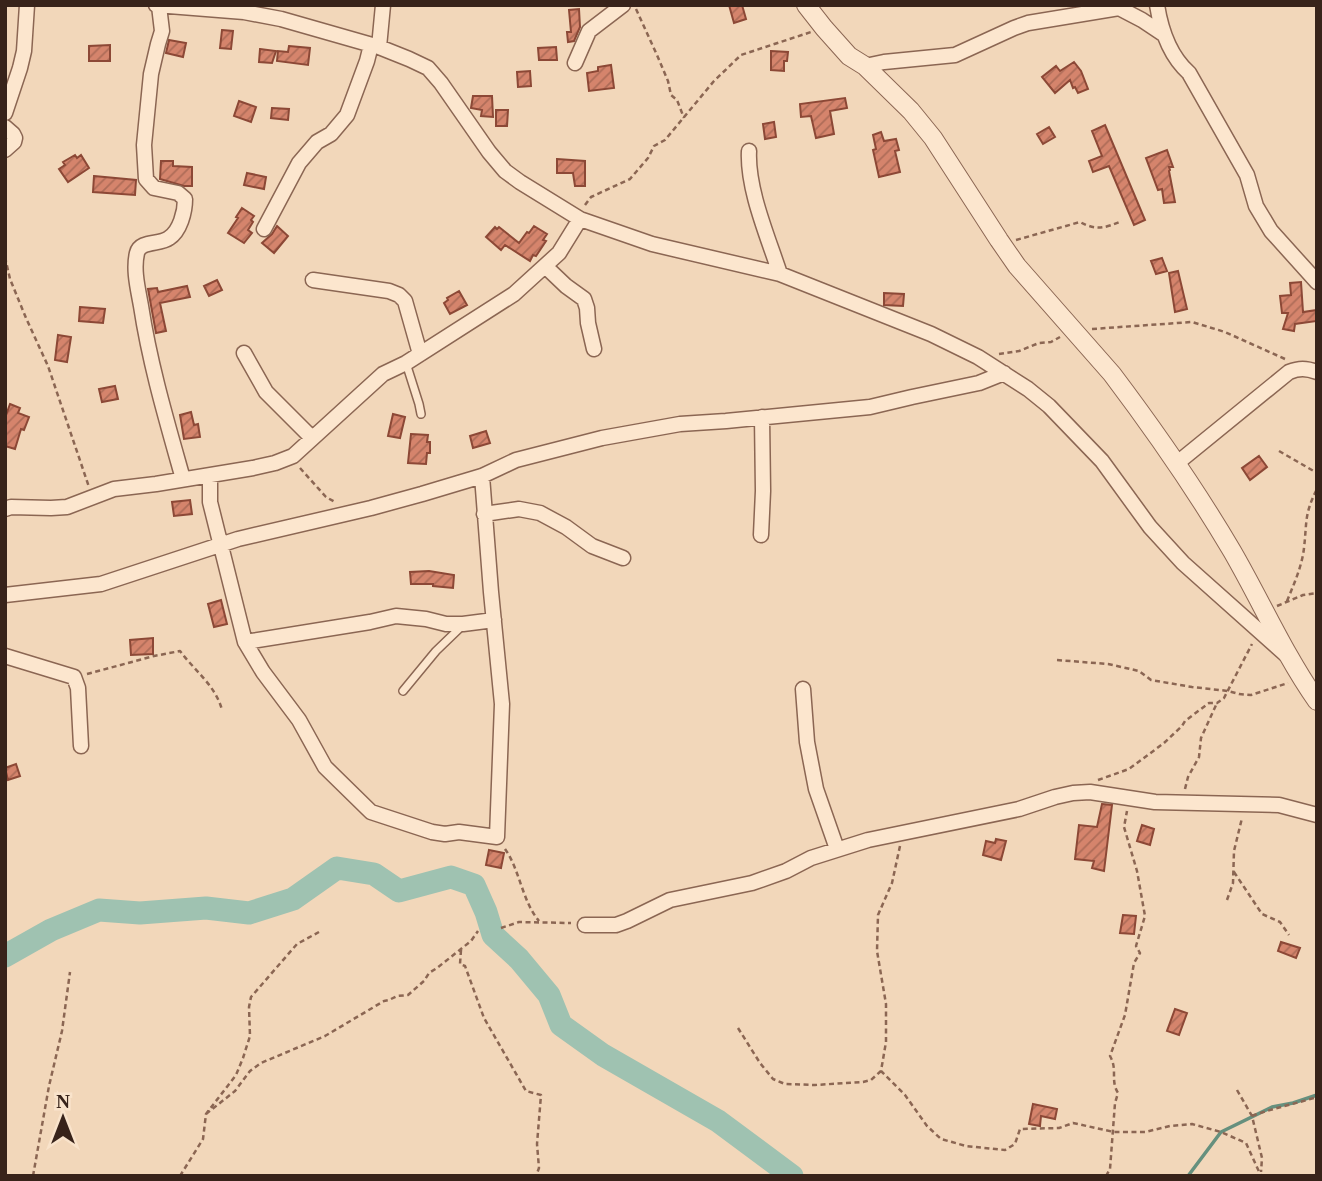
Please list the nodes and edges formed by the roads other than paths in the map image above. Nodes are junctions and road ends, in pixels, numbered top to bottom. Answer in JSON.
{"nodes":[{"id":1,"x":27,"y":5,"type":"edge"},
{"id":2,"x":157,"y":5,"type":"edge"},
{"id":3,"x":383,"y":5,"type":"edge"},
{"id":4,"x":623,"y":5,"type":"edge"},
{"id":5,"x":806,"y":5,"type":"edge"},
{"id":6,"x":1157,"y":5,"type":"edge"},
{"id":7,"x":1122,"y":6,"type":"edge"},
{"id":8,"x":1163,"y":34,"type":"junction"},
{"id":9,"x":375,"y":46,"type":"junction"},
{"id":10,"x":575,"y":63,"type":"dead end"},
{"id":11,"x":865,"y":66,"type":"junction"},
{"id":12,"x":5,"y":113,"type":"edge"},
{"id":13,"x":5,"y":127,"type":"edge"},
{"id":14,"x":5,"y":149,"type":"edge"},
{"id":15,"x":749,"y":151,"type":"dead end"},
{"id":16,"x":580,"y":219,"type":"junction"},
{"id":17,"x":264,"y":229,"type":"dead end"},
{"id":18,"x":545,"y":266,"type":"junction"},
{"id":19,"x":780,"y":274,"type":"junction"},
{"id":20,"x":313,"y":280,"type":"dead end"},
{"id":21,"x":1317,"y":282,"type":"edge"},
{"id":22,"x":594,"y":349,"type":"dead end"},
{"id":23,"x":244,"y":353,"type":"dead end"},
{"id":24,"x":420,"y":354,"type":"junction"},
{"id":25,"x":406,"y":363,"type":"junction"},
{"id":26,"x":1317,"y":372,"type":"edge"},
{"id":27,"x":1004,"y":373,"type":"junction"},
{"id":28,"x":421,"y":414,"type":"dead end"},
{"id":29,"x":762,"y":417,"type":"junction"},
{"id":30,"x":312,"y":438,"type":"junction"},
{"id":31,"x":1177,"y":464,"type":"junction"},
{"id":32,"x":210,"y":475,"type":"junction"},
{"id":33,"x":482,"y":476,"type":"junction"},
{"id":34,"x":183,"y":479,"type":"junction"},
{"id":35,"x":5,"y":509,"type":"edge"},
{"id":36,"x":484,"y":514,"type":"junction"},
{"id":37,"x":761,"y":535,"type":"dead end"},
{"id":38,"x":221,"y":545,"type":"junction"},
{"id":39,"x":623,"y":558,"type":"dead end"},
{"id":40,"x":5,"y":595,"type":"edge"},
{"id":41,"x":494,"y":620,"type":"junction"},
{"id":42,"x":463,"y":624,"type":"junction"},
{"id":43,"x":245,"y":642,"type":"junction"},
{"id":44,"x":5,"y":656,"type":"edge"},
{"id":45,"x":1289,"y":657,"type":"junction"},
{"id":46,"x":803,"y":689,"type":"dead end"},
{"id":47,"x":403,"y":691,"type":"dead end"},
{"id":48,"x":1317,"y":701,"type":"edge"},
{"id":49,"x":81,"y":746,"type":"dead end"},
{"id":50,"x":1317,"y":815,"type":"edge"},
{"id":51,"x":837,"y":849,"type":"junction"},
{"id":52,"x":585,"y":925,"type":"road end"}],
"edges":[{"from":1,"to":12,"type":"street"},
{"from":2,"to":9,"type":"street"},
{"from":2,"to":34,"type":"street"},
{"from":3,"to":9,"type":"street"},
{"from":4,"to":10,"type":"street"},
{"from":5,"to":11,"type":"street"},
{"from":6,"to":8,"type":"street"},
{"from":7,"to":8,"type":"street"},
{"from":7,"to":11,"type":"street"},
{"from":8,"to":21,"type":"street"},
{"from":9,"to":16,"type":"street"},
{"from":9,"to":17,"type":"street"},
{"from":11,"to":31,"type":"street"},
{"from":13,"to":14,"type":"street"},
{"from":15,"to":19,"type":"street"},
{"from":16,"to":18,"type":"street"},
{"from":16,"to":19,"type":"street"},
{"from":18,"to":22,"type":"street"},
{"from":18,"to":24,"type":"street"},
{"from":19,"to":27,"type":"street"},
{"from":20,"to":24,"type":"street"},
{"from":23,"to":30,"type":"street"},
{"from":24,"to":25,"type":"street"},
{"from":25,"to":28,"type":"lane"},
{"from":25,"to":30,"type":"street"},
{"from":26,"to":31,"type":"street"},
{"from":27,"to":29,"type":"street"},
{"from":27,"to":45,"type":"street"},
{"from":29,"to":33,"type":"street"},
{"from":29,"to":37,"type":"street"},
{"from":30,"to":32,"type":"street"},
{"from":31,"to":45,"type":"street"},
{"from":32,"to":34,"type":"street"},
{"from":32,"to":38,"type":"street"},
{"from":33,"to":36,"type":"street"},
{"from":33,"to":38,"type":"street"},
{"from":34,"to":35,"type":"street"},
{"from":36,"to":39,"type":"street"},
{"from":36,"to":41,"type":"street"},
{"from":38,"to":40,"type":"street"},
{"from":38,"to":43,"type":"street"},
{"from":41,"to":42,"type":"street"},
{"from":41,"to":43,"type":"street"},
{"from":42,"to":43,"type":"street"},
{"from":42,"to":47,"type":"lane"},
{"from":44,"to":49,"type":"street"},
{"from":45,"to":48,"type":"street"},
{"from":46,"to":51,"type":"street"},
{"from":50,"to":51,"type":"street"},
{"from":51,"to":52,"type":"street"}]}
